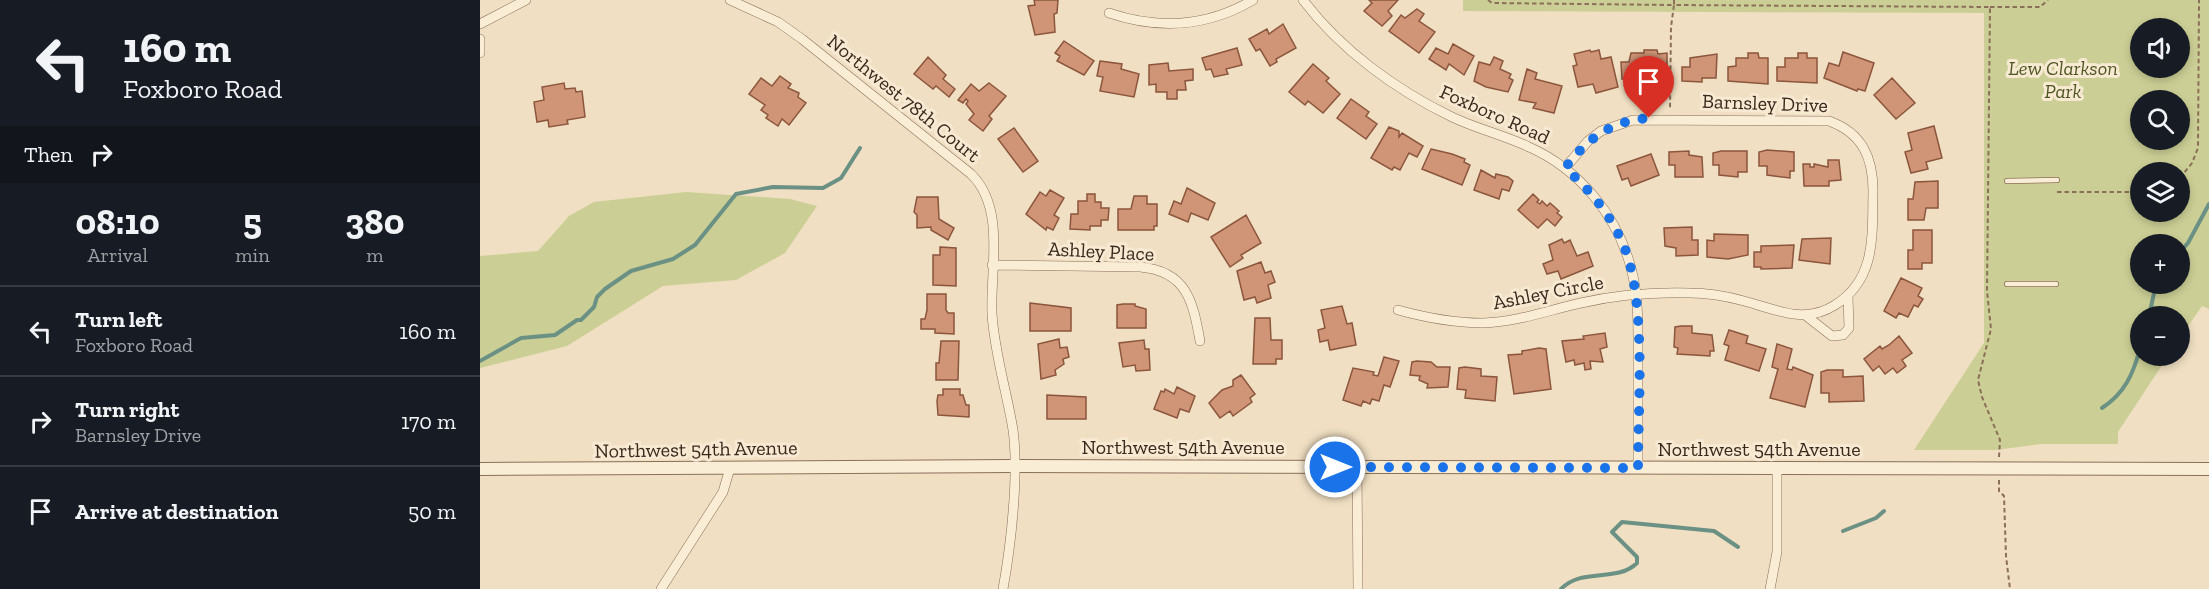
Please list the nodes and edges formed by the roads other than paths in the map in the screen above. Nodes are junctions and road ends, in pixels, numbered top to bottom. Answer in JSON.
{"nodes":[{"id":1,"x":526,"y":0,"type":"edge"},
{"id":2,"x":730,"y":0,"type":"edge"},
{"id":3,"x":1253,"y":0,"type":"edge"},
{"id":4,"x":1303,"y":0,"type":"edge"},
{"id":5,"x":1109,"y":13,"type":"dead end"},
{"id":6,"x":480,"y":24,"type":"edge"},
{"id":7,"x":480,"y":39,"type":"edge"},
{"id":8,"x":480,"y":53,"type":"edge"},
{"id":9,"x":1565,"y":168,"type":"junction"},
{"id":10,"x":2057,"y":180,"type":"dead end"},
{"id":11,"x":2007,"y":181,"type":"dead end"},
{"id":12,"x":992,"y":266,"type":"junction"},
{"id":13,"x":2007,"y":284,"type":"dead end"},
{"id":14,"x":2056,"y":284,"type":"dead end"},
{"id":15,"x":1635,"y":296,"type":"junction"},
{"id":16,"x":1848,"y":296,"type":"junction"},
{"id":17,"x":1398,"y":310,"type":"dead end"},
{"id":18,"x":1805,"y":315,"type":"junction"},
{"id":19,"x":1200,"y":341,"type":"dead end"},
{"id":20,"x":1013,"y":466,"type":"junction"},
{"id":21,"x":1358,"y":467,"type":"junction"},
{"id":22,"x":730,"y":468,"type":"junction"},
{"id":23,"x":1638,"y":468,"type":"junction"},
{"id":24,"x":1777,"y":468,"type":"junction"},
{"id":25,"x":480,"y":469,"type":"edge"},
{"id":26,"x":2209,"y":469,"type":"edge"},
{"id":27,"x":661,"y":589,"type":"edge"},
{"id":28,"x":1003,"y":589,"type":"edge"},
{"id":29,"x":1358,"y":589,"type":"edge"},
{"id":30,"x":1770,"y":589,"type":"edge"}],
"edges":[{"from":1,"to":6,"type":"street"},
{"from":2,"to":12,"type":"street","name":"Northwest 78th Court"},
{"from":3,"to":5,"type":"street"},
{"from":4,"to":9,"type":"street","name":"Foxboro Road"},
{"from":7,"to":8,"type":"street"},
{"from":9,"to":15,"type":"street","name":"Foxboro Road"},
{"from":9,"to":16,"type":"street","name":"Barnsley Drive"},
{"from":10,"to":11,"type":"lane"},
{"from":12,"to":19,"type":"street","name":"Ashley Place"},
{"from":12,"to":20,"type":"street","name":"Northwest 78th Court"},
{"from":13,"to":14,"type":"lane"},
{"from":15,"to":17,"type":"street","name":"Ashley Circle"},
{"from":15,"to":18,"type":"street","name":"Ashley Circle"},
{"from":15,"to":23,"type":"street","name":"Foxboro Road"},
{"from":16,"to":18,"type":"street","name":"Barnsley Drive"},
{"from":16,"to":18,"type":"street"},
{"from":20,"to":21,"type":"street","name":"Northwest 54th Avenue"},
{"from":20,"to":22,"type":"street","name":"Northwest 54th Avenue"},
{"from":20,"to":28,"type":"street","name":"Northwest 78th Court"},
{"from":21,"to":23,"type":"street","name":"Northwest 54th Avenue"},
{"from":21,"to":29,"type":"street"},
{"from":22,"to":25,"type":"street","name":"Northwest 54th Avenue"},
{"from":22,"to":27,"type":"street"},
{"from":23,"to":24,"type":"street","name":"Northwest 54th Avenue"},
{"from":24,"to":26,"type":"street","name":"Northwest 54th Avenue"},
{"from":24,"to":30,"type":"street"}]}
